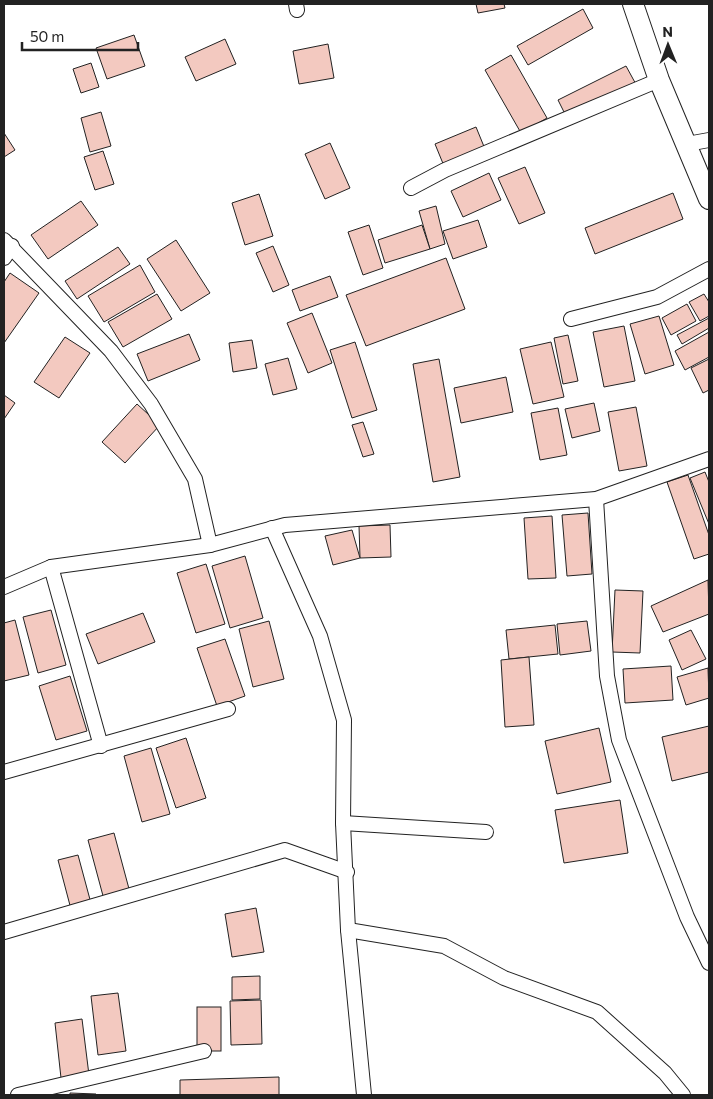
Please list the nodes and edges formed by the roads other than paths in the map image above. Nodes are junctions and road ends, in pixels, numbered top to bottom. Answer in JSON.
{"nodes":[{"id":1,"x":634,"y":4,"type":"edge"},
{"id":2,"x":659,"y":80,"type":"junction"},
{"id":3,"x":709,"y":140,"type":"edge"},
{"id":4,"x":687,"y":144,"type":"junction"},
{"id":5,"x":410,"y":188,"type":"dead end"},
{"id":6,"x":709,"y":199,"type":"edge"},
{"id":7,"x":6,"y":248,"type":"edge"},
{"id":8,"x":709,"y":269,"type":"edge"},
{"id":9,"x":571,"y":319,"type":"dead end"},
{"id":10,"x":709,"y":459,"type":"edge"},
{"id":11,"x":596,"y":499,"type":"junction"},
{"id":12,"x":272,"y":528,"type":"junction"},
{"id":13,"x":210,"y":545,"type":"junction"},
{"id":14,"x":51,"y":567,"type":"junction"},
{"id":15,"x":4,"y":587,"type":"edge"},
{"id":16,"x":228,"y":709,"type":"dead end"},
{"id":17,"x":101,"y":746,"type":"junction"},
{"id":18,"x":4,"y":772,"type":"edge"},
{"id":19,"x":343,"y":823,"type":"junction"},
{"id":20,"x":486,"y":832,"type":"dead end"},
{"id":21,"x":347,"y":872,"type":"junction"},
{"id":22,"x":348,"y":930,"type":"junction"},
{"id":23,"x":4,"y":932,"type":"edge"},
{"id":24,"x":709,"y":964,"type":"edge"},
{"id":25,"x":204,"y":1051,"type":"dead end"},
{"id":26,"x":18,"y":1095,"type":"edge"},
{"id":27,"x":364,"y":1095,"type":"edge"},
{"id":28,"x":683,"y":1095,"type":"edge"}],
"edges":[{"from":1,"to":2,"type":"main road"},
{"from":2,"to":4,"type":"main road"},
{"from":2,"to":5,"type":"street"},
{"from":3,"to":4,"type":"street"},
{"from":4,"to":6,"type":"main road"},
{"from":7,"to":13,"type":"street"},
{"from":8,"to":9,"type":"street"},
{"from":10,"to":11,"type":"street"},
{"from":11,"to":12,"type":"street"},
{"from":11,"to":24,"type":"street"},
{"from":12,"to":13,"type":"street"},
{"from":12,"to":19,"type":"street"},
{"from":13,"to":14,"type":"street"},
{"from":14,"to":15,"type":"street"},
{"from":14,"to":17,"type":"street"},
{"from":16,"to":17,"type":"street"},
{"from":17,"to":18,"type":"street"},
{"from":19,"to":20,"type":"street"},
{"from":19,"to":21,"type":"street"},
{"from":21,"to":22,"type":"street"},
{"from":21,"to":23,"type":"street"},
{"from":22,"to":27,"type":"street"},
{"from":22,"to":28,"type":"street"},
{"from":25,"to":26,"type":"street"}]}
